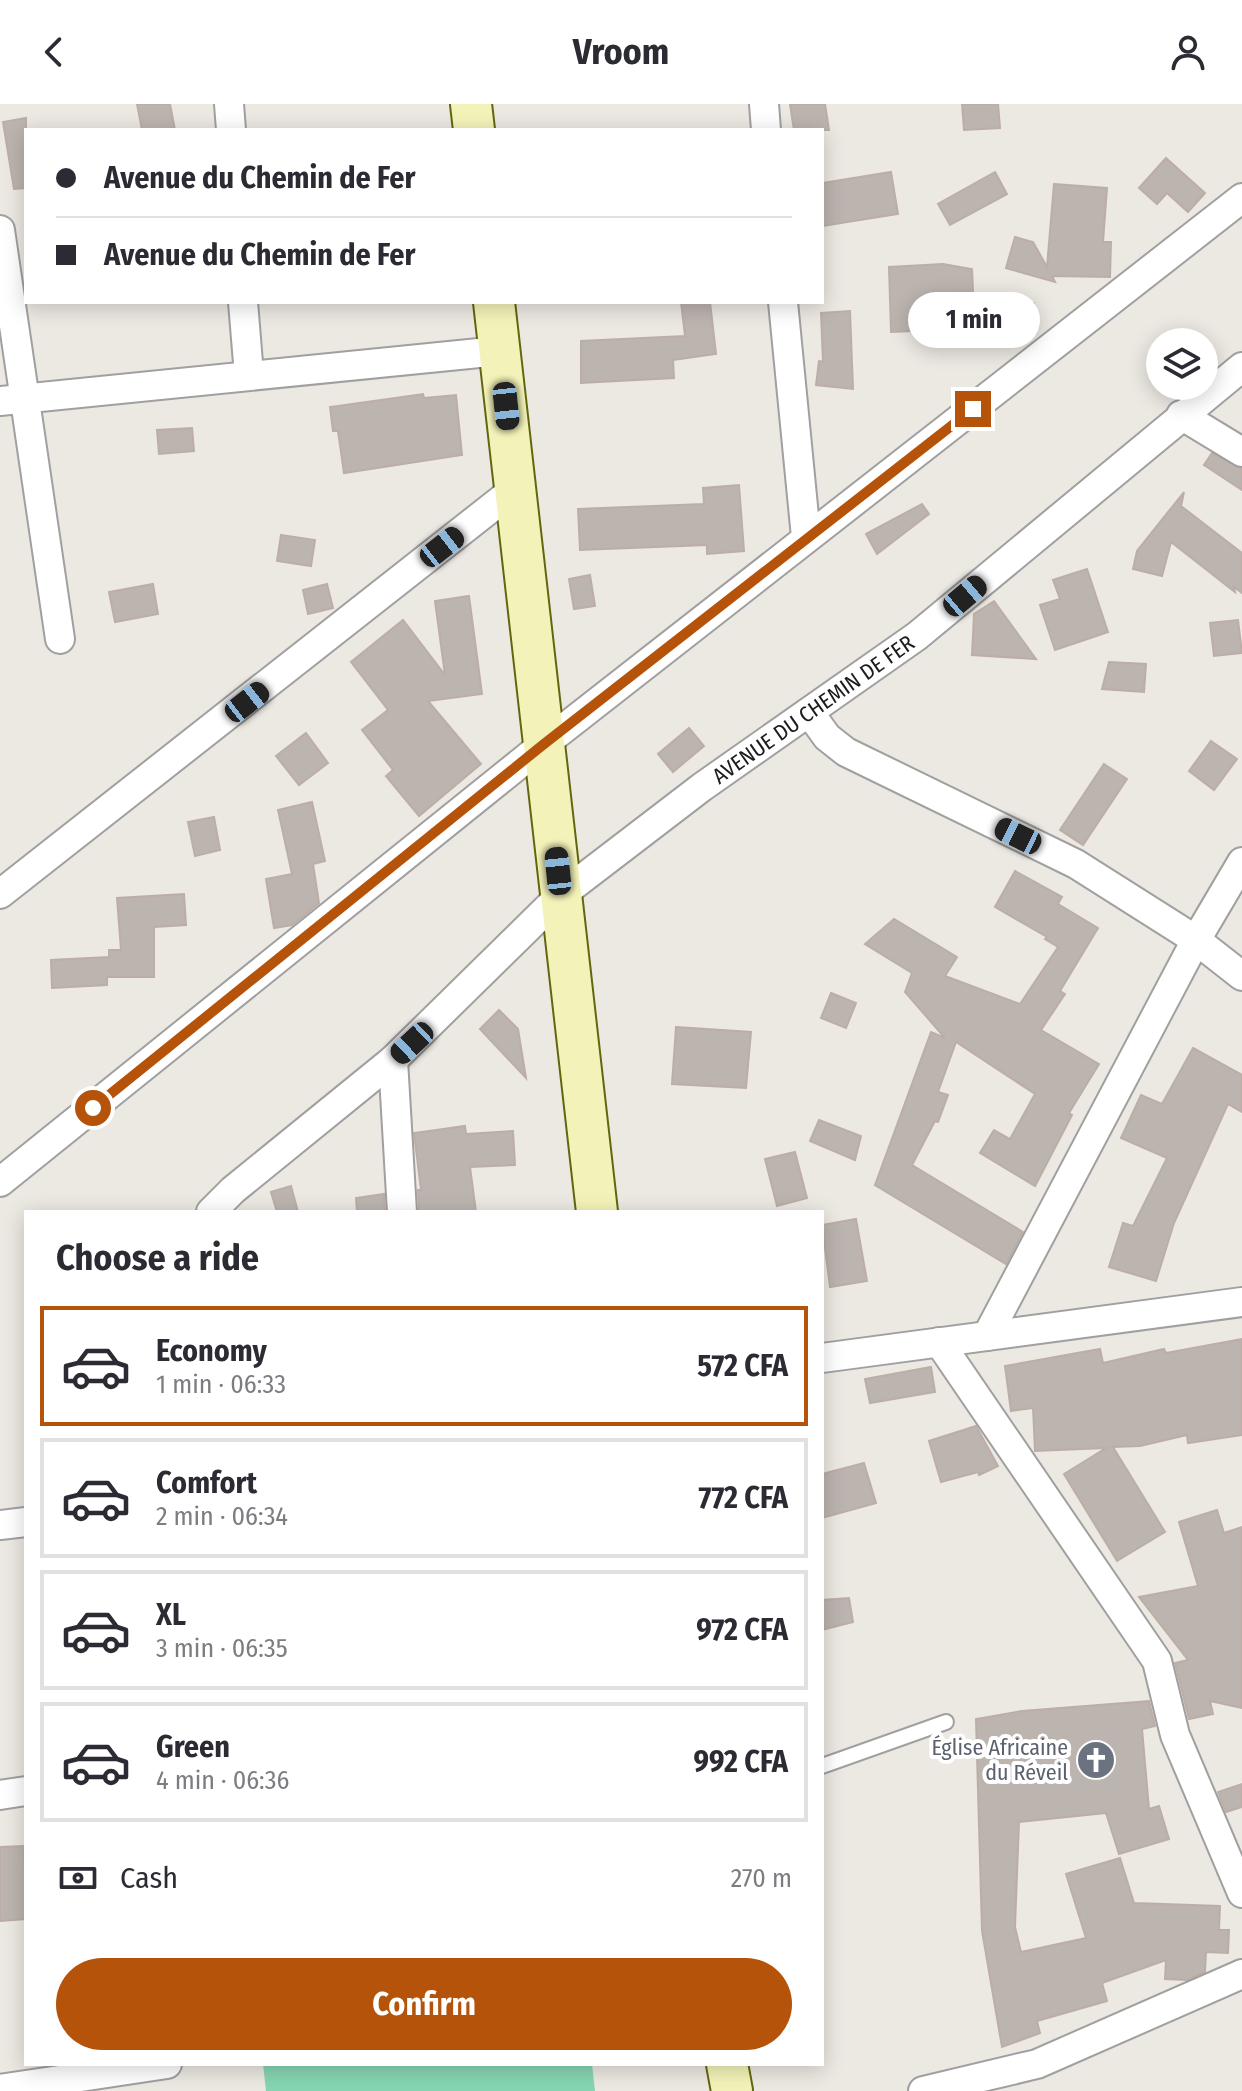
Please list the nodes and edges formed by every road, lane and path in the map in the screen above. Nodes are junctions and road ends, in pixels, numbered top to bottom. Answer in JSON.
{"nodes":[{"id":1,"x":229,"y":104,"type":"edge"},
{"id":2,"x":471,"y":104,"type":"edge"},
{"id":3,"x":764,"y":104,"type":"edge"},
{"id":4,"x":231,"y":128,"type":"edge"},
{"id":5,"x":474,"y":128,"type":"edge"},
{"id":6,"x":766,"y":128,"type":"edge"},
{"id":7,"x":1242,"y":198,"type":"edge"},
{"id":8,"x":0,"y":230,"type":"edge"},
{"id":9,"x":243,"y":304,"type":"edge"},
{"id":10,"x":494,"y":304,"type":"edge"},
{"id":11,"x":783,"y":304,"type":"edge"},
{"id":12,"x":499,"y":351,"type":"junction"},
{"id":13,"x":1242,"y":367,"type":"edge"},
{"id":14,"x":249,"y":375,"type":"junction"},
{"id":15,"x":12,"y":399,"type":"edge"},
{"id":16,"x":1181,"y":415,"type":"junction"},
{"id":17,"x":1242,"y":452,"type":"edge"},
{"id":18,"x":515,"y":489,"type":"junction"},
{"id":19,"x":806,"y":537,"type":"junction"},
{"id":20,"x":60,"y":639,"type":"dead end"},
{"id":21,"x":809,"y":712,"type":"junction"},
{"id":22,"x":544,"y":744,"type":"junction"},
{"id":23,"x":1242,"y":862,"type":"edge"},
{"id":24,"x":0,"y":894,"type":"edge"},
{"id":25,"x":561,"y":895,"type":"junction"},
{"id":26,"x":1196,"y":940,"type":"junction"},
{"id":27,"x":1242,"y":976,"type":"edge"},
{"id":28,"x":393,"y":1060,"type":"junction"},
{"id":29,"x":0,"y":1182,"type":"edge"},
{"id":30,"x":213,"y":1210,"type":"edge"},
{"id":31,"x":402,"y":1210,"type":"edge"},
{"id":32,"x":597,"y":1210,"type":"edge"},
{"id":33,"x":1242,"y":1302,"type":"edge"},
{"id":34,"x":987,"y":1336,"type":"junction"},
{"id":35,"x":939,"y":1342,"type":"junction"},
{"id":36,"x":824,"y":1358,"type":"edge"},
{"id":37,"x":24,"y":1522,"type":"edge"},
{"id":38,"x":0,"y":1525,"type":"edge"},
{"id":39,"x":946,"y":1722,"type":"dead end"},
{"id":40,"x":824,"y":1765,"type":"edge"},
{"id":41,"x":24,"y":1791,"type":"edge"},
{"id":42,"x":0,"y":1795,"type":"edge"},
{"id":43,"x":1242,"y":1893,"type":"edge"},
{"id":44,"x":1242,"y":1974,"type":"edge"},
{"id":45,"x":154,"y":2066,"type":"edge"},
{"id":46,"x":727,"y":2066,"type":"edge"},
{"id":47,"x":0,"y":2089,"type":"edge"},
{"id":48,"x":732,"y":2091,"type":"edge"},
{"id":49,"x":923,"y":2091,"type":"edge"}],
"edges":[{"from":1,"to":4,"type":"street"},
{"from":2,"to":5,"type":"street"},
{"from":3,"to":6,"type":"street"},
{"from":7,"to":19,"type":"street"},
{"from":8,"to":15,"type":"street"},
{"from":9,"to":14,"type":"street"},
{"from":10,"to":12,"type":"street"},
{"from":11,"to":19,"type":"street"},
{"from":12,"to":14,"type":"street"},
{"from":12,"to":18,"type":"street"},
{"from":13,"to":16,"type":"street","name":"AVENUE DU CHEMIN DE FER"},
{"from":14,"to":15,"type":"street"},
{"from":15,"to":20,"type":"street"},
{"from":16,"to":17,"type":"street"},
{"from":16,"to":21,"type":"street","name":"AVENUE DU CHEMIN DE FER"},
{"from":18,"to":22,"type":"street"},
{"from":18,"to":24,"type":"street"},
{"from":19,"to":22,"type":"street"},
{"from":21,"to":25,"type":"street","name":"AVENUE DU CHEMIN DE FER"},
{"from":21,"to":26,"type":"street"},
{"from":22,"to":25,"type":"street"},
{"from":22,"to":29,"type":"street"},
{"from":23,"to":26,"type":"street"},
{"from":25,"to":28,"type":"street","name":"AVENUE DU CHEMIN DE FER"},
{"from":25,"to":32,"type":"street"},
{"from":26,"to":27,"type":"street"},
{"from":26,"to":34,"type":"street"},
{"from":28,"to":30,"type":"street","name":"AVENUE DU CHEMIN DE FER"},
{"from":28,"to":31,"type":"street"},
{"from":33,"to":34,"type":"street"},
{"from":34,"to":35,"type":"street"},
{"from":35,"to":36,"type":"street"},
{"from":35,"to":43,"type":"street"},
{"from":37,"to":38,"type":"street"},
{"from":39,"to":40,"type":"lane"},
{"from":41,"to":42,"type":"street"},
{"from":44,"to":49,"type":"street"},
{"from":45,"to":47,"type":"street"},
{"from":46,"to":48,"type":"street"}]}
